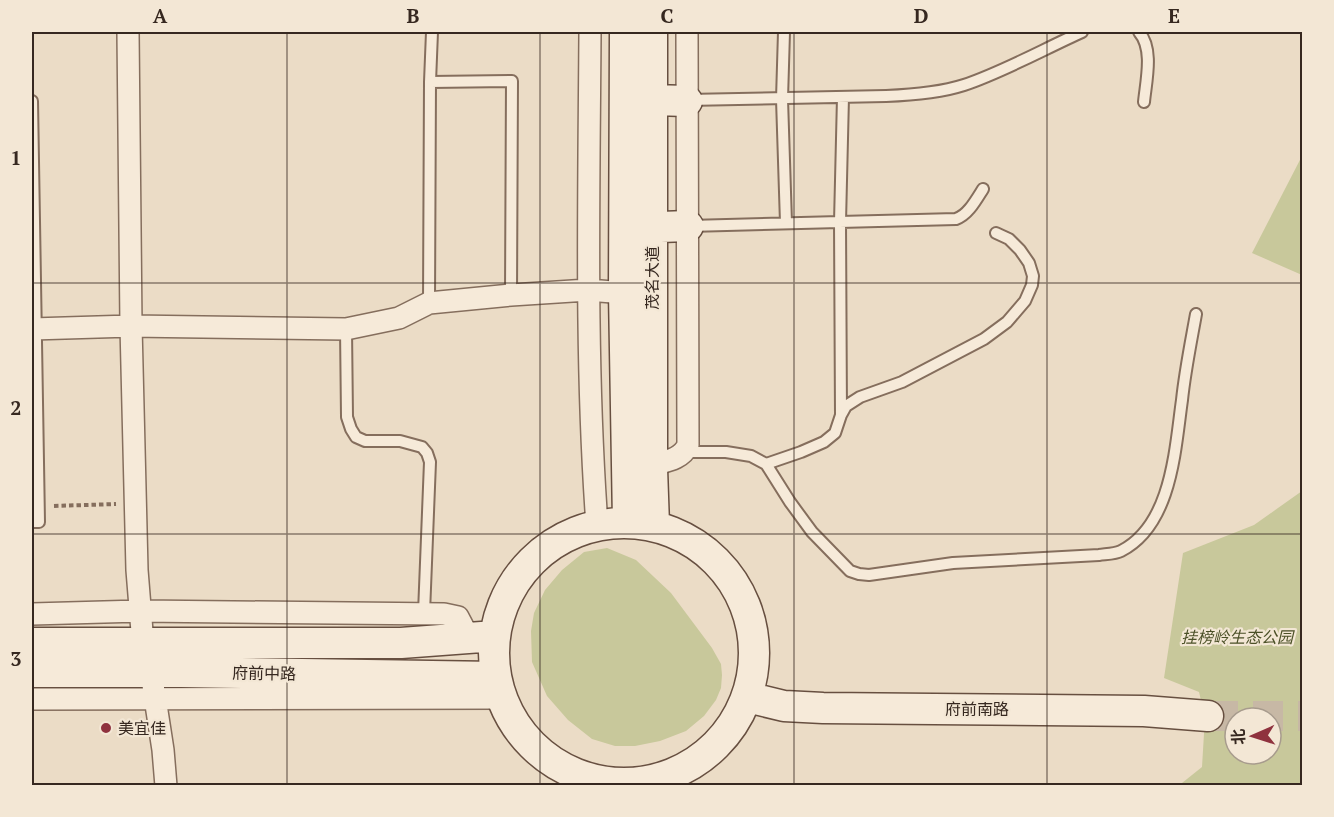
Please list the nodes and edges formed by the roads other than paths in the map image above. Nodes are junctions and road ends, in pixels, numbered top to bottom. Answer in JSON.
{"nodes":[{"id":1,"x":128,"y":32,"type":"edge"},
{"id":2,"x":432,"y":32,"type":"edge"},
{"id":3,"x":590,"y":32,"type":"edge"},
{"id":4,"x":625,"y":32,"type":"edge"},
{"id":5,"x":652,"y":32,"type":"edge"},
{"id":6,"x":687,"y":32,"type":"edge"},
{"id":7,"x":784,"y":32,"type":"edge"},
{"id":8,"x":1082,"y":32,"type":"edge"},
{"id":9,"x":1139,"y":32,"type":"edge"},
{"id":10,"x":429,"y":82,"type":"junction"},
{"id":11,"x":843,"y":97,"type":"junction"},
{"id":12,"x":782,"y":99,"type":"junction"},
{"id":13,"x":652,"y":100,"type":"junction"},
{"id":14,"x":687,"y":100,"type":"junction"},
{"id":15,"x":32,"y":101,"type":"edge"},
{"id":16,"x":1144,"y":102,"type":"dead end"},
{"id":17,"x":983,"y":189,"type":"dead end"},
{"id":18,"x":840,"y":222,"type":"junction"},
{"id":19,"x":786,"y":223,"type":"junction"},
{"id":20,"x":688,"y":226,"type":"junction"},
{"id":21,"x":638,"y":228,"type":"junction"},
{"id":22,"x":996,"y":233,"type":"dead end"},
{"id":23,"x":588,"y":290,"type":"junction"},
{"id":24,"x":638,"y":294,"type":"junction"},
{"id":25,"x":511,"y":295,"type":"junction"},
{"id":26,"x":429,"y":303,"type":"junction"},
{"id":27,"x":1196,"y":314,"type":"dead end"},
{"id":28,"x":131,"y":326,"type":"junction"},
{"id":29,"x":346,"y":328,"type":"junction"},
{"id":30,"x":34,"y":329,"type":"edge"},
{"id":31,"x":840,"y":415,"type":"junction"},
{"id":32,"x":685,"y":452,"type":"junction"},
{"id":33,"x":766,"y":464,"type":"junction"},
{"id":34,"x":652,"y":465,"type":"junction"},
{"id":35,"x":32,"y":522,"type":"edge"},
{"id":36,"x":641,"y":524,"type":"junction"},
{"id":37,"x":597,"y":525,"type":"junction"},
{"id":38,"x":140,"y":610,"type":"junction"},
{"id":39,"x":32,"y":614,"type":"edge"},
{"id":40,"x":424,"y":614,"type":"junction"},
{"id":41,"x":482,"y":637,"type":"junction"},
{"id":42,"x":32,"y":643,"type":"edge"},
{"id":43,"x":143,"y":644,"type":"junction"},
{"id":44,"x":32,"y":672,"type":"edge"},
{"id":45,"x":154,"y":686,"type":"junction"},
{"id":46,"x":500,"y":687,"type":"junction"},
{"id":47,"x":747,"y":697,"type":"junction"},
{"id":48,"x":32,"y":699,"type":"edge"},
{"id":49,"x":1208,"y":716,"type":"tunnel mouth"},
{"id":50,"x":677,"y":778,"type":"edge"},
{"id":51,"x":587,"y":783,"type":"edge"},
{"id":52,"x":166,"y":786,"type":"edge"}],
"edges":[{"from":1,"to":28,"type":"street"},
{"from":2,"to":10,"type":"lane"},
{"from":3,"to":23,"type":"street"},
{"from":4,"to":21,"type":"main road","name":"茂名大道"},
{"from":5,"to":13,"type":"main road","name":"茂名大道"},
{"from":6,"to":14,"type":"street"},
{"from":7,"to":12,"type":"lane"},
{"from":8,"to":11,"type":"lane"},
{"from":9,"to":16,"type":"lane"},
{"from":10,"to":25,"type":"lane"},
{"from":10,"to":26,"type":"lane"},
{"from":11,"to":12,"type":"lane"},
{"from":11,"to":18,"type":"lane"},
{"from":12,"to":14,"type":"lane"},
{"from":12,"to":19,"type":"lane"},
{"from":13,"to":14,"type":"main road"},
{"from":13,"to":21,"type":"main road","name":"茂名大道"},
{"from":14,"to":20,"type":"street"},
{"from":15,"to":30,"type":"lane"},
{"from":17,"to":18,"type":"lane"},
{"from":18,"to":19,"type":"lane"},
{"from":18,"to":31,"type":"lane"},
{"from":19,"to":20,"type":"lane"},
{"from":20,"to":21,"type":"main road"},
{"from":20,"to":32,"type":"street"},
{"from":21,"to":24,"type":"main road","name":"茂名大道"},
{"from":22,"to":31,"type":"lane"},
{"from":23,"to":24,"type":"street"},
{"from":23,"to":25,"type":"street"},
{"from":23,"to":37,"type":"street"},
{"from":24,"to":34,"type":"main road","name":"茂名大道"},
{"from":24,"to":36,"type":"main road","name":"茂名大道"},
{"from":25,"to":26,"type":"street"},
{"from":26,"to":29,"type":"street"},
{"from":27,"to":33,"type":"lane"},
{"from":28,"to":29,"type":"street"},
{"from":28,"to":30,"type":"street"},
{"from":28,"to":38,"type":"street"},
{"from":29,"to":40,"type":"lane"},
{"from":30,"to":35,"type":"lane"},
{"from":31,"to":33,"type":"lane"},
{"from":32,"to":33,"type":"lane"},
{"from":32,"to":34,"type":"street"},
{"from":34,"to":36,"type":"main road","name":"茂名大道"},
{"from":36,"to":37,"type":"main road"},
{"from":36,"to":47,"type":"main road"},
{"from":37,"to":41,"type":"main road"},
{"from":38,"to":39,"type":"street"},
{"from":38,"to":40,"type":"street"},
{"from":38,"to":43,"type":"street"},
{"from":40,"to":41,"type":"street"},
{"from":41,"to":43,"type":"main road","name":"府前中路"},
{"from":41,"to":46,"type":"main road"},
{"from":42,"to":43,"type":"main road","name":"府前中路"},
{"from":43,"to":45,"type":"street"},
{"from":44,"to":45,"type":"main road","name":"府前中路"},
{"from":45,"to":46,"type":"main road","name":"府前中路"},
{"from":45,"to":48,"type":"street"},
{"from":45,"to":52,"type":"street"},
{"from":46,"to":51,"type":"main road"},
{"from":47,"to":49,"type":"main road","name":"府前南路"},
{"from":47,"to":50,"type":"main road"},
{"from":50,"to":51,"type":"main road"}]}
